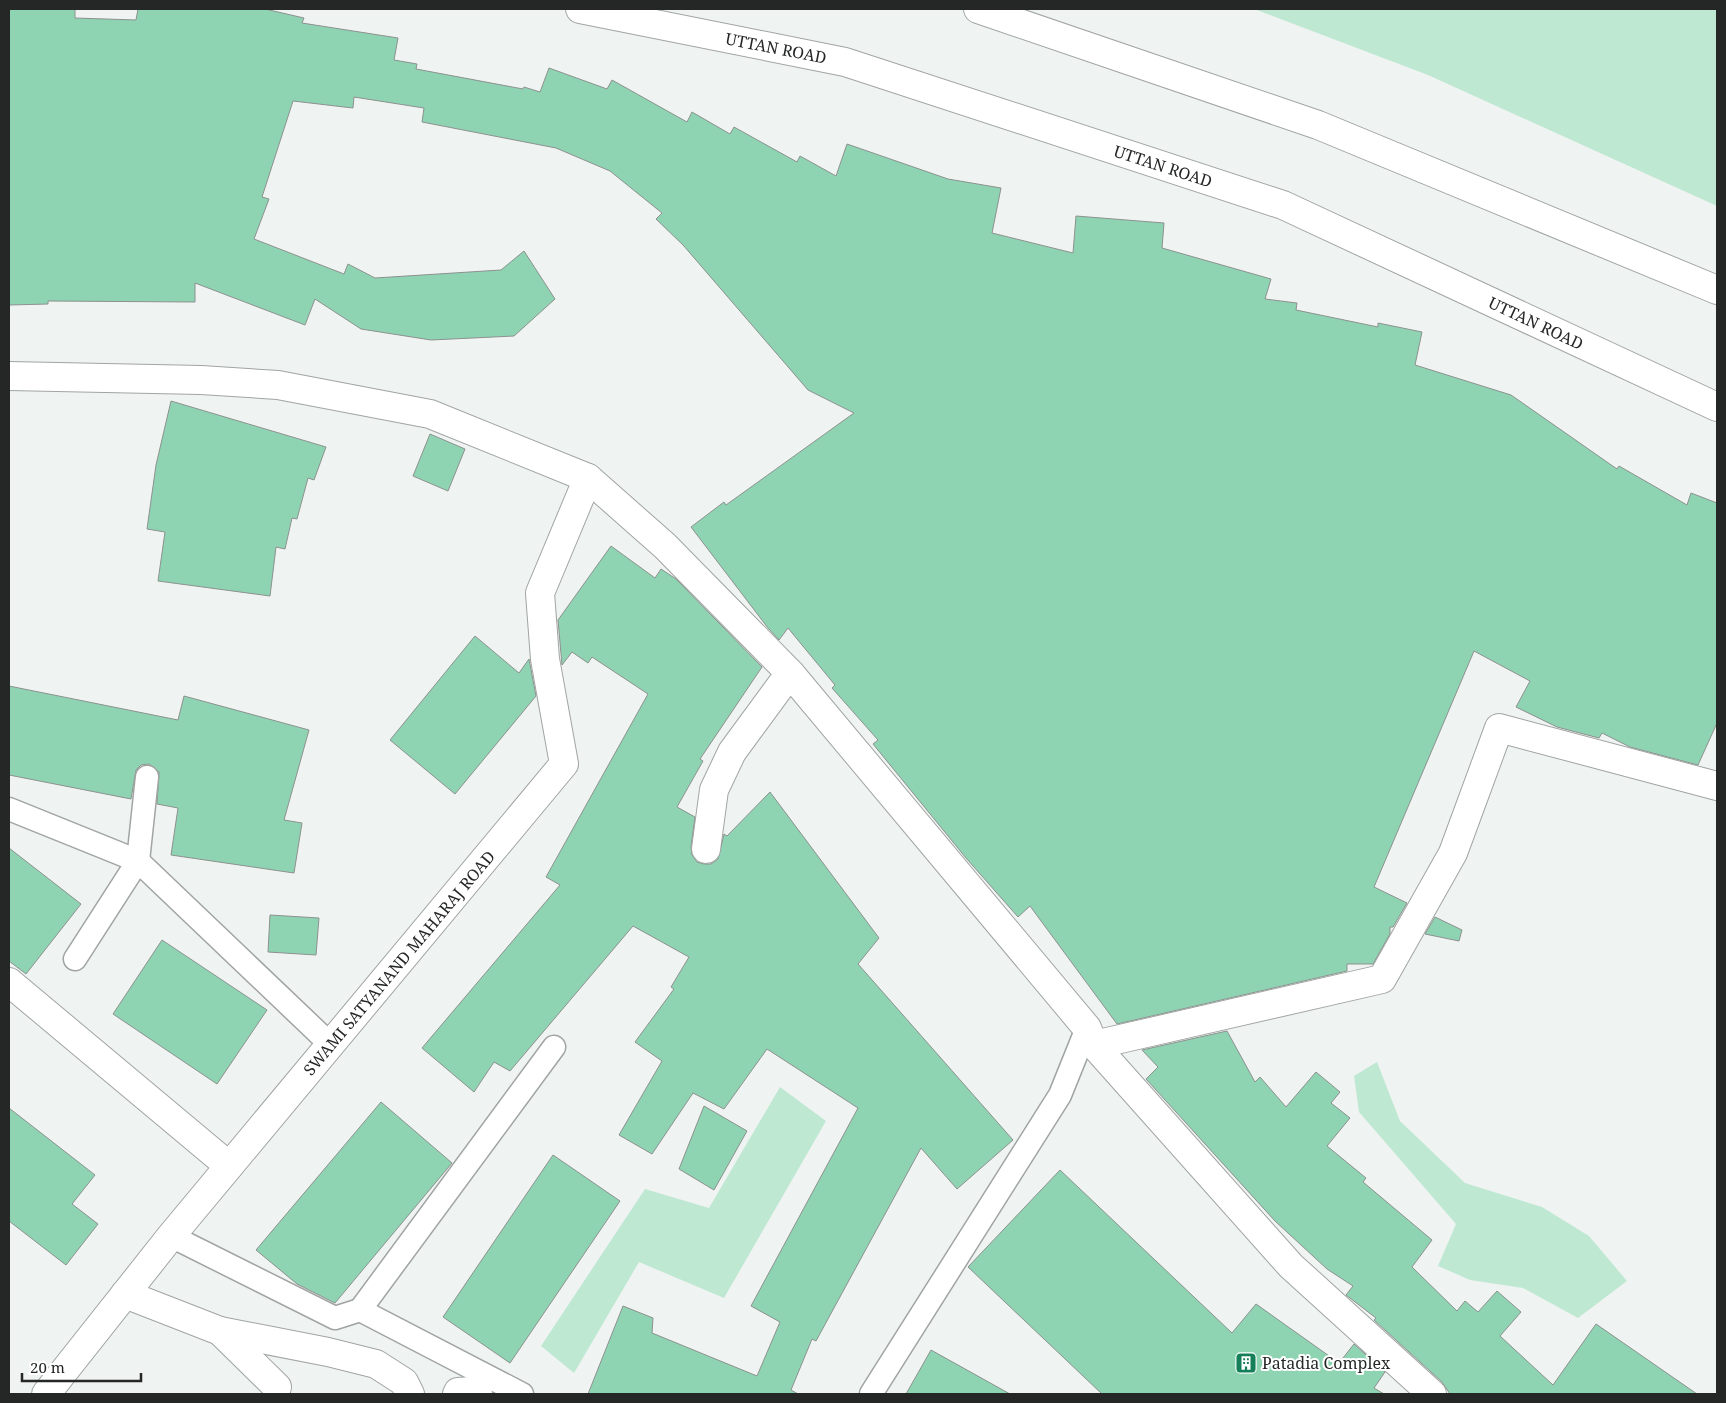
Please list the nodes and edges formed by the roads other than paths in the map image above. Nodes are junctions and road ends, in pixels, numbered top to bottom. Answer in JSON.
{"nodes":[{"id":1,"x":580,"y":9,"type":"edge"},
{"id":2,"x":978,"y":9,"type":"edge"},
{"id":3,"x":1717,"y":290,"type":"edge"},
{"id":4,"x":9,"y":376,"type":"edge"},
{"id":5,"x":1716,"y":403,"type":"edge"},
{"id":6,"x":588,"y":478,"type":"junction"},
{"id":7,"x":790,"y":673,"type":"junction"},
{"id":8,"x":147,"y":776,"type":"dead end"},
{"id":9,"x":1717,"y":786,"type":"edge"},
{"id":10,"x":9,"y":810,"type":"edge"},
{"id":11,"x":706,"y":849,"type":"dead end"},
{"id":12,"x":138,"y":861,"type":"junction"},
{"id":13,"x":75,"y":959,"type":"dead end"},
{"id":14,"x":9,"y":982,"type":"edge"},
{"id":15,"x":1090,"y":1037,"type":"junction"},
{"id":16,"x":331,"y":1045,"type":"junction"},
{"id":17,"x":554,"y":1047,"type":"dead end"},
{"id":18,"x":229,"y":1166,"type":"junction"},
{"id":19,"x":171,"y":1236,"type":"junction"},
{"id":20,"x":125,"y":1294,"type":"junction"},
{"id":21,"x":360,"y":1310,"type":"junction"},
{"id":22,"x":220,"y":1331,"type":"junction"},
{"id":23,"x":277,"y":1387,"type":"dead end"},
{"id":24,"x":46,"y":1394,"type":"edge"},
{"id":25,"x":410,"y":1394,"type":"edge"},
{"id":26,"x":457,"y":1394,"type":"edge"},
{"id":27,"x":478,"y":1394,"type":"edge"},
{"id":28,"x":522,"y":1394,"type":"edge"},
{"id":29,"x":871,"y":1394,"type":"edge"},
{"id":30,"x":1432,"y":1394,"type":"edge"}],
"edges":[{"from":1,"to":5,"type":"street","name":"UTTAN ROAD"},
{"from":2,"to":3,"type":"street"},
{"from":4,"to":6,"type":"street"},
{"from":6,"to":7,"type":"street"},
{"from":6,"to":16,"type":"street","name":"SWAMI SATYANAND MAHARAJ ROAD"},
{"from":7,"to":11,"type":"street"},
{"from":7,"to":15,"type":"street"},
{"from":8,"to":12,"type":"lane"},
{"from":9,"to":15,"type":"street"},
{"from":10,"to":12,"type":"lane"},
{"from":12,"to":13,"type":"lane"},
{"from":12,"to":16,"type":"lane"},
{"from":14,"to":18,"type":"street"},
{"from":15,"to":29,"type":"lane"},
{"from":15,"to":30,"type":"street"},
{"from":16,"to":18,"type":"street","name":"SWAMI SATYANAND MAHARAJ ROAD"},
{"from":17,"to":21,"type":"lane"},
{"from":18,"to":19,"type":"street","name":"SWAMI SATYANAND MAHARAJ ROAD"},
{"from":19,"to":20,"type":"street","name":"SWAMI SATYANAND MAHARAJ ROAD"},
{"from":19,"to":21,"type":"lane"},
{"from":20,"to":22,"type":"street"},
{"from":20,"to":24,"type":"street","name":"SWAMI SATYANAND MAHARAJ ROAD"},
{"from":21,"to":28,"type":"lane"},
{"from":22,"to":23,"type":"street"},
{"from":22,"to":25,"type":"street"},
{"from":26,"to":27,"type":"street"}]}
